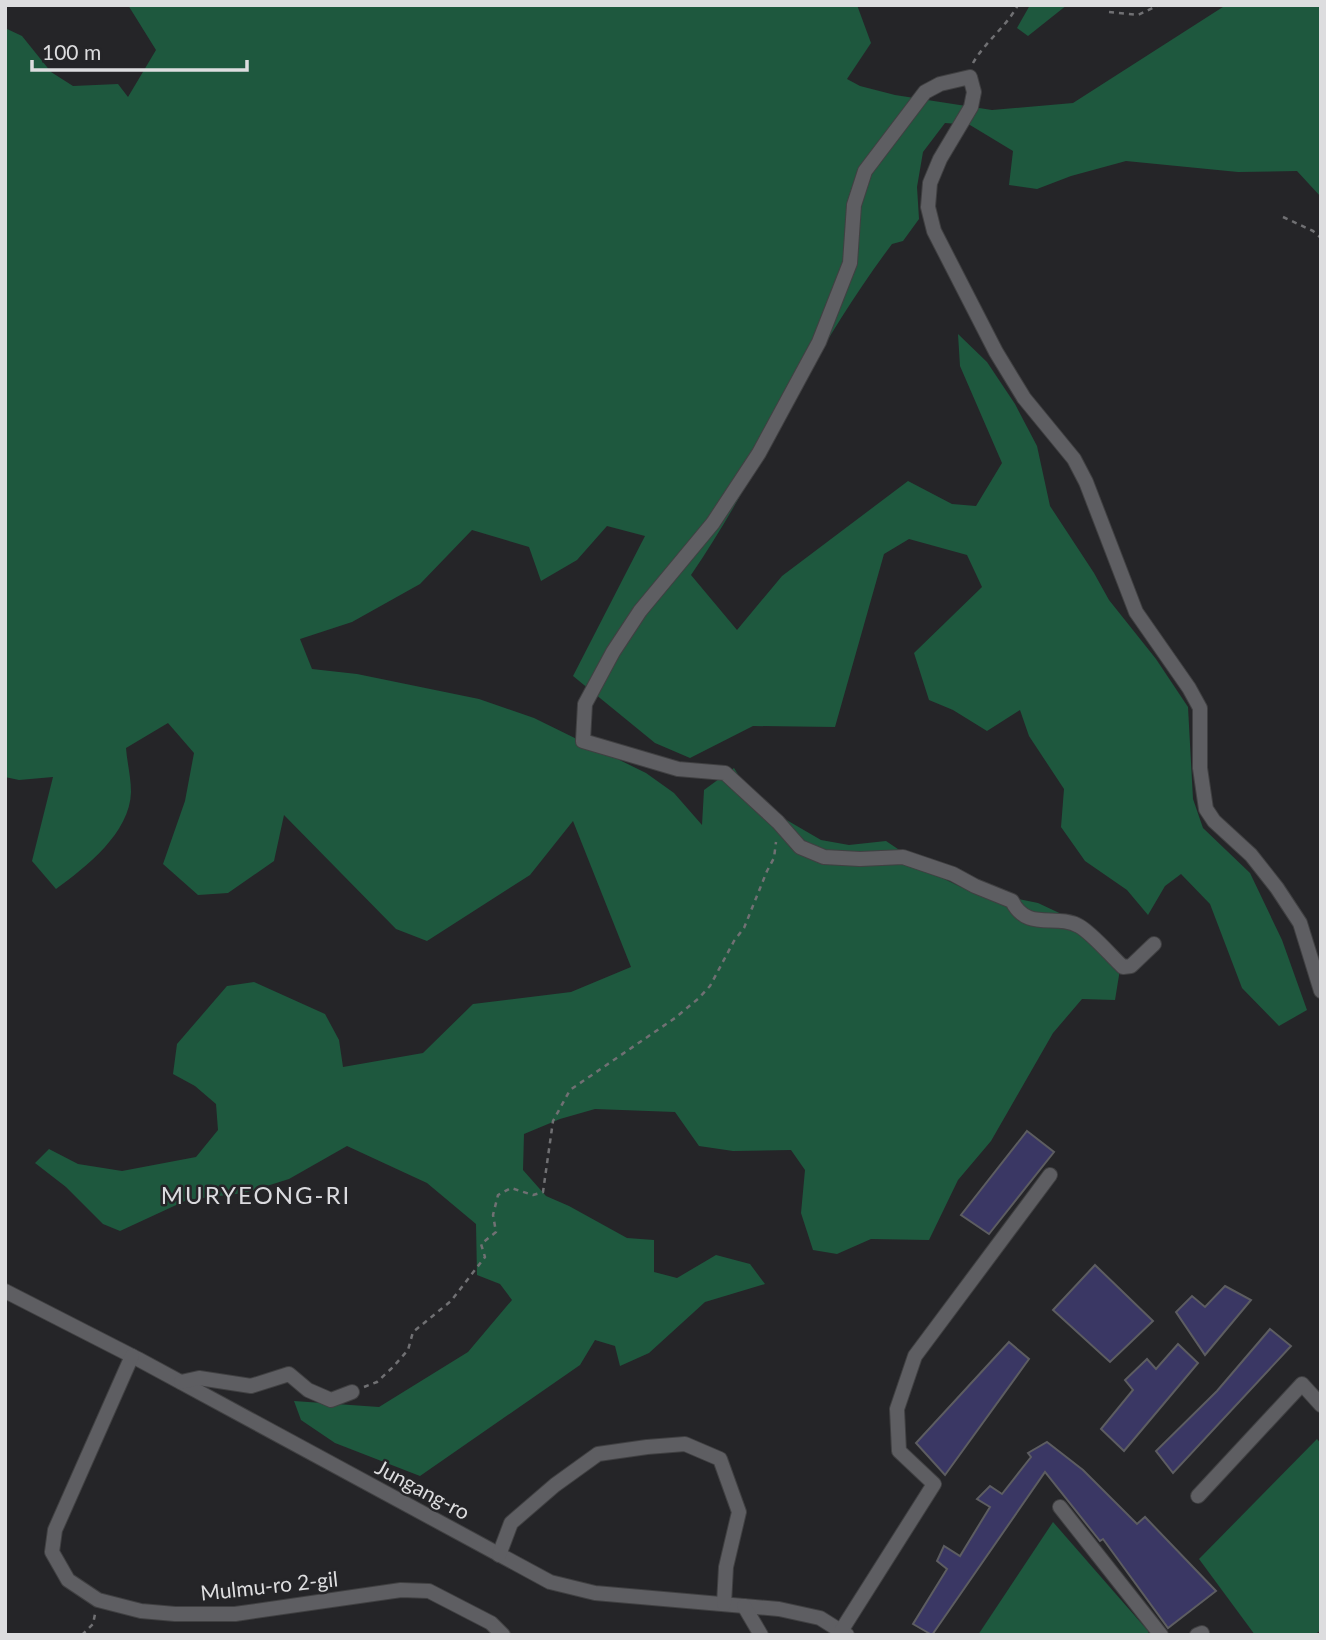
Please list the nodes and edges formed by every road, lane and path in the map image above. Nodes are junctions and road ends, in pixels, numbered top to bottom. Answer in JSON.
{"nodes":[{"id":1,"x":1018,"y":5,"type":"edge"},
{"id":2,"x":1159,"y":5,"type":"edge"},
{"id":3,"x":1109,"y":12,"type":"dead end"},
{"id":4,"x":970,"y":77,"type":"junction"},
{"id":5,"x":1283,"y":217,"type":"dead end"},
{"id":6,"x":1321,"y":238,"type":"edge"},
{"id":7,"x":778,"y":822,"type":"junction"},
{"id":8,"x":1154,"y":944,"type":"dead end"},
{"id":9,"x":1321,"y":991,"type":"edge"},
{"id":10,"x":1050,"y":1175,"type":"dead end"},
{"id":11,"x":5,"y":1291,"type":"edge"},
{"id":12,"x":132,"y":1356,"type":"junction"},
{"id":13,"x":181,"y":1382,"type":"junction"},
{"id":14,"x":352,"y":1392,"type":"joint"},
{"id":15,"x":1321,"y":1405,"type":"edge"},
{"id":16,"x":1198,"y":1496,"type":"dead end"},
{"id":17,"x":1060,"y":1507,"type":"dead end"},
{"id":18,"x":499,"y":1555,"type":"junction"},
{"id":19,"x":98,"y":1600,"type":"junction"},
{"id":20,"x":724,"y":1604,"type":"junction"},
{"id":21,"x":744,"y":1606,"type":"junction"},
{"id":22,"x":844,"y":1633,"type":"edge"},
{"id":23,"x":82,"y":1635,"type":"edge"},
{"id":24,"x":503,"y":1635,"type":"edge"},
{"id":25,"x":761,"y":1635,"type":"edge"},
{"id":26,"x":1161,"y":1635,"type":"edge"}],
"edges":[{"from":1,"to":4,"type":"path"},
{"from":2,"to":3,"type":"path"},
{"from":4,"to":7,"type":"street"},
{"from":4,"to":9,"type":"street"},
{"from":5,"to":6,"type":"path"},
{"from":7,"to":8,"type":"street"},
{"from":7,"to":14,"type":"path"},
{"from":10,"to":22,"type":"street"},
{"from":11,"to":12,"type":"street","name":"Jungang-ro"},
{"from":12,"to":13,"type":"street","name":"Jungang-ro"},
{"from":12,"to":19,"type":"street","name":"Mulmu-ro 2-gil"},
{"from":13,"to":14,"type":"street"},
{"from":13,"to":18,"type":"street","name":"Jungang-ro"},
{"from":15,"to":16,"type":"street"},
{"from":17,"to":26,"type":"street"},
{"from":18,"to":20,"type":"street","name":"Jungang-ro"},
{"from":18,"to":20,"type":"street"},
{"from":19,"to":23,"type":"path"},
{"from":19,"to":24,"type":"street","name":"Mulmu-ro 2-gil"},
{"from":20,"to":21,"type":"street","name":"Jungang-ro"},
{"from":21,"to":22,"type":"street","name":"Jungang-ro"},
{"from":21,"to":25,"type":"street"}]}
